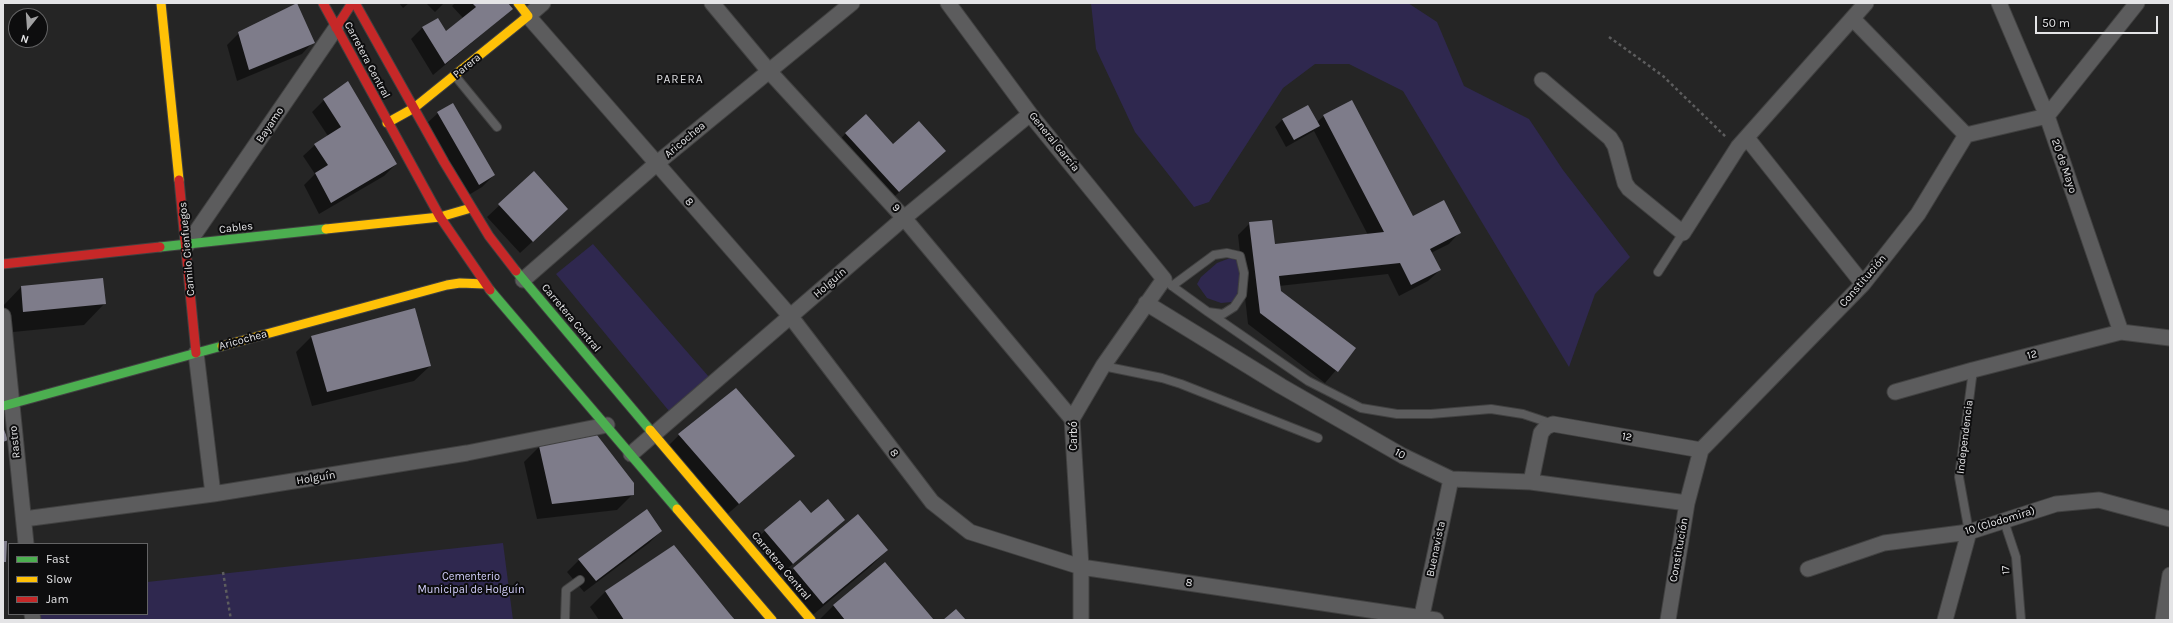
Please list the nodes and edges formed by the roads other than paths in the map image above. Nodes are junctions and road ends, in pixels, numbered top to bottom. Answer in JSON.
{"nodes":[{"id":1,"x":162,"y":3,"type":"edge"},
{"id":2,"x":323,"y":3,"type":"edge"},
{"id":3,"x":353,"y":3,"type":"edge"},
{"id":4,"x":518,"y":3,"type":"edge"},
{"id":5,"x":543,"y":3,"type":"edge"},
{"id":6,"x":712,"y":3,"type":"edge"},
{"id":7,"x":852,"y":3,"type":"edge"},
{"id":8,"x":948,"y":3,"type":"edge"},
{"id":9,"x":1866,"y":3,"type":"edge"},
{"id":10,"x":1999,"y":3,"type":"edge"},
{"id":11,"x":2137,"y":3,"type":"edge"},
{"id":12,"x":528,"y":16,"type":"junction"},
{"id":13,"x":1853,"y":19,"type":"junction"},
{"id":14,"x":336,"y":28,"type":"junction"},
{"id":15,"x":768,"y":70,"type":"junction"},
{"id":16,"x":456,"y":76,"type":"junction"},
{"id":17,"x":1542,"y":80,"type":"dead end"},
{"id":18,"x":414,"y":108,"type":"junction"},
{"id":19,"x":1030,"y":114,"type":"junction"},
{"id":20,"x":2047,"y":116,"type":"junction"},
{"id":21,"x":387,"y":123,"type":"junction"},
{"id":22,"x":497,"y":127,"type":"dead end"},
{"id":23,"x":1966,"y":135,"type":"junction"},
{"id":24,"x":1742,"y":142,"type":"junction"},
{"id":25,"x":656,"y":164,"type":"junction"},
{"id":26,"x":471,"y":208,"type":"junction"},
{"id":27,"x":440,"y":217,"type":"junction"},
{"id":28,"x":904,"y":218,"type":"junction"},
{"id":29,"x":1683,"y":233,"type":"junction"},
{"id":30,"x":187,"y":245,"type":"junction"},
{"id":31,"x":3,"y":264,"type":"edge"},
{"id":32,"x":1658,"y":272,"type":"dead end"},
{"id":33,"x":523,"y":280,"type":"junction"},
{"id":34,"x":1168,"y":282,"type":"junction"},
{"id":35,"x":485,"y":284,"type":"junction"},
{"id":36,"x":1864,"y":284,"type":"junction"},
{"id":37,"x":1146,"y":303,"type":"junction"},
{"id":38,"x":1208,"y":312,"type":"junction"},
{"id":39,"x":3,"y":316,"type":"edge"},
{"id":40,"x":791,"y":317,"type":"junction"},
{"id":41,"x":2121,"y":332,"type":"junction"},
{"id":42,"x":2170,"y":338,"type":"edge"},
{"id":43,"x":196,"y":353,"type":"junction"},
{"id":44,"x":1103,"y":366,"type":"junction"},
{"id":45,"x":1973,"y":370,"type":"junction"},
{"id":46,"x":1895,"y":392,"type":"dead end"},
{"id":47,"x":7,"y":405,"type":"edge"},
{"id":48,"x":1072,"y":419,"type":"junction"},
{"id":49,"x":1553,"y":424,"type":"junction"},
{"id":50,"x":607,"y":425,"type":"junction"},
{"id":51,"x":654,"y":434,"type":"junction"},
{"id":52,"x":1318,"y":438,"type":"dead end"},
{"id":53,"x":1702,"y":450,"type":"junction"},
{"id":54,"x":631,"y":454,"type":"junction"},
{"id":55,"x":1451,"y":479,"type":"junction"},
{"id":56,"x":1531,"y":482,"type":"junction"},
{"id":57,"x":213,"y":494,"type":"junction"},
{"id":58,"x":1687,"y":503,"type":"junction"},
{"id":59,"x":2170,"y":519,"type":"edge"},
{"id":60,"x":24,"y":520,"type":"junction"},
{"id":61,"x":2004,"y":521,"type":"junction"},
{"id":62,"x":1969,"y":532,"type":"junction"},
{"id":63,"x":26,"y":543,"type":"edge"},
{"id":64,"x":1081,"y":567,"type":"junction"},
{"id":65,"x":1808,"y":569,"type":"dead end"},
{"id":66,"x":2170,"y":575,"type":"edge"},
{"id":67,"x":580,"y":580,"type":"dead end"},
{"id":68,"x":1426,"y":619,"type":"edge"},
{"id":69,"x":565,"y":620,"type":"edge"},
{"id":70,"x":772,"y":620,"type":"edge"},
{"id":71,"x":811,"y":620,"type":"edge"},
{"id":72,"x":1081,"y":620,"type":"edge"},
{"id":73,"x":1668,"y":620,"type":"edge"},
{"id":74,"x":1945,"y":620,"type":"edge"},
{"id":75,"x":2021,"y":620,"type":"edge"},
{"id":76,"x":2163,"y":620,"type":"edge"}],
"edges":[{"from":1,"to":30,"type":"main road","name":"Camilo Cienfuegos"},
{"from":2,"to":14,"type":"main road","name":"Carretera Central"},
{"from":3,"to":14,"type":"main road","name":"Bayamo"},
{"from":3,"to":18,"type":"main road","name":"Carretera Central"},
{"from":4,"to":12,"type":"main road","name":"8"},
{"from":5,"to":12,"type":"street","name":"Parera"},
{"from":6,"to":15,"type":"street","name":"9"},
{"from":7,"to":15,"type":"street","name":"Aricochea"},
{"from":8,"to":19,"type":"street","name":"General García"},
{"from":9,"to":13,"type":"street"},
{"from":10,"to":20,"type":"street","name":"20 de Mayo"},
{"from":11,"to":20,"type":"street"},
{"from":12,"to":16,"type":"main road","name":"Parera"},
{"from":12,"to":25,"type":"street","name":"8"},
{"from":13,"to":23,"type":"street"},
{"from":13,"to":24,"type":"street"},
{"from":14,"to":21,"type":"main road","name":"Carretera Central"},
{"from":14,"to":30,"type":"street","name":"Bayamo"},
{"from":15,"to":25,"type":"street","name":"Aricochea"},
{"from":15,"to":28,"type":"street","name":"9"},
{"from":16,"to":18,"type":"main road","name":"Parera"},
{"from":16,"to":22,"type":"lane"},
{"from":17,"to":29,"type":"street"},
{"from":18,"to":21,"type":"main road","name":"Parera"},
{"from":18,"to":26,"type":"main road","name":"Carretera Central"},
{"from":19,"to":28,"type":"street","name":"Holguín"},
{"from":19,"to":34,"type":"street","name":"General García"},
{"from":20,"to":23,"type":"street"},
{"from":20,"to":41,"type":"street","name":"20 de Mayo"},
{"from":21,"to":27,"type":"main road","name":"Carretera Central"},
{"from":23,"to":36,"type":"street","name":"Constitución"},
{"from":24,"to":29,"type":"street"},
{"from":24,"to":36,"type":"street"},
{"from":25,"to":33,"type":"street","name":"Aricochea"},
{"from":25,"to":40,"type":"street","name":"8"},
{"from":26,"to":27,"type":"main road","name":"Cables"},
{"from":26,"to":33,"type":"main road","name":"Carretera Central"},
{"from":27,"to":30,"type":"main road","name":"Cables"},
{"from":27,"to":35,"type":"main road","name":"Carretera Central"},
{"from":28,"to":40,"type":"street","name":"Holguín"},
{"from":28,"to":48,"type":"street","name":"9"},
{"from":29,"to":32,"type":"lane"},
{"from":30,"to":31,"type":"main road","name":"Cables"},
{"from":30,"to":43,"type":"main road","name":"Camilo Cienfuegos"},
{"from":33,"to":51,"type":"main road","name":"Carretera Central"},
{"from":34,"to":37,"type":"street","name":"Carbó"},
{"from":34,"to":38,"type":"lane"},
{"from":34,"to":38,"type":"lane"},
{"from":35,"to":43,"type":"main road","name":"Aricochea"},
{"from":35,"to":50,"type":"main road","name":"Carretera Central"},
{"from":36,"to":53,"type":"street","name":"Constitución"},
{"from":37,"to":44,"type":"street","name":"Carbó"},
{"from":37,"to":55,"type":"street","name":"10"},
{"from":38,"to":49,"type":"lane"},
{"from":39,"to":47,"type":"street","name":"Rastro"},
{"from":40,"to":51,"type":"street","name":"Holguín"},
{"from":40,"to":64,"type":"street","name":"8"},
{"from":41,"to":42,"type":"street","name":"12"},
{"from":41,"to":45,"type":"street","name":"12"},
{"from":43,"to":47,"type":"main road","name":"Aricochea"},
{"from":43,"to":57,"type":"street","name":"Camilo Cienfuegos"},
{"from":44,"to":48,"type":"street","name":"Carbó"},
{"from":44,"to":52,"type":"lane"},
{"from":45,"to":46,"type":"street","name":"12"},
{"from":45,"to":62,"type":"lane","name":"Independencia"},
{"from":47,"to":60,"type":"street","name":"Rastro"},
{"from":48,"to":64,"type":"street","name":"Carbó"},
{"from":49,"to":53,"type":"street","name":"12"},
{"from":49,"to":56,"type":"street"},
{"from":50,"to":54,"type":"main road","name":"Carretera Central"},
{"from":50,"to":57,"type":"street","name":"Holguín"},
{"from":51,"to":54,"type":"street","name":"Holguín"},
{"from":51,"to":71,"type":"main road","name":"Carretera Central"},
{"from":53,"to":58,"type":"street","name":"Constitución"},
{"from":54,"to":70,"type":"main road","name":"Carretera Central"},
{"from":55,"to":56,"type":"street","name":"10"},
{"from":55,"to":68,"type":"street","name":"Buenavista"},
{"from":56,"to":58,"type":"street","name":"10"},
{"from":57,"to":60,"type":"street","name":"Holguín"},
{"from":58,"to":73,"type":"street","name":"Constitución"},
{"from":59,"to":61,"type":"street","name":"10 (Clodomira)"},
{"from":60,"to":63,"type":"street","name":"Rastro"},
{"from":61,"to":62,"type":"street","name":"10 (Clodomira)"},
{"from":61,"to":75,"type":"lane","name":"17"},
{"from":62,"to":65,"type":"street","name":"10 (Clodomira)"},
{"from":62,"to":74,"type":"street","name":"Independencia"},
{"from":64,"to":68,"type":"street","name":"8"},
{"from":64,"to":72,"type":"street","name":"Carbó"},
{"from":66,"to":76,"type":"street"},
{"from":67,"to":69,"type":"lane"}]}
